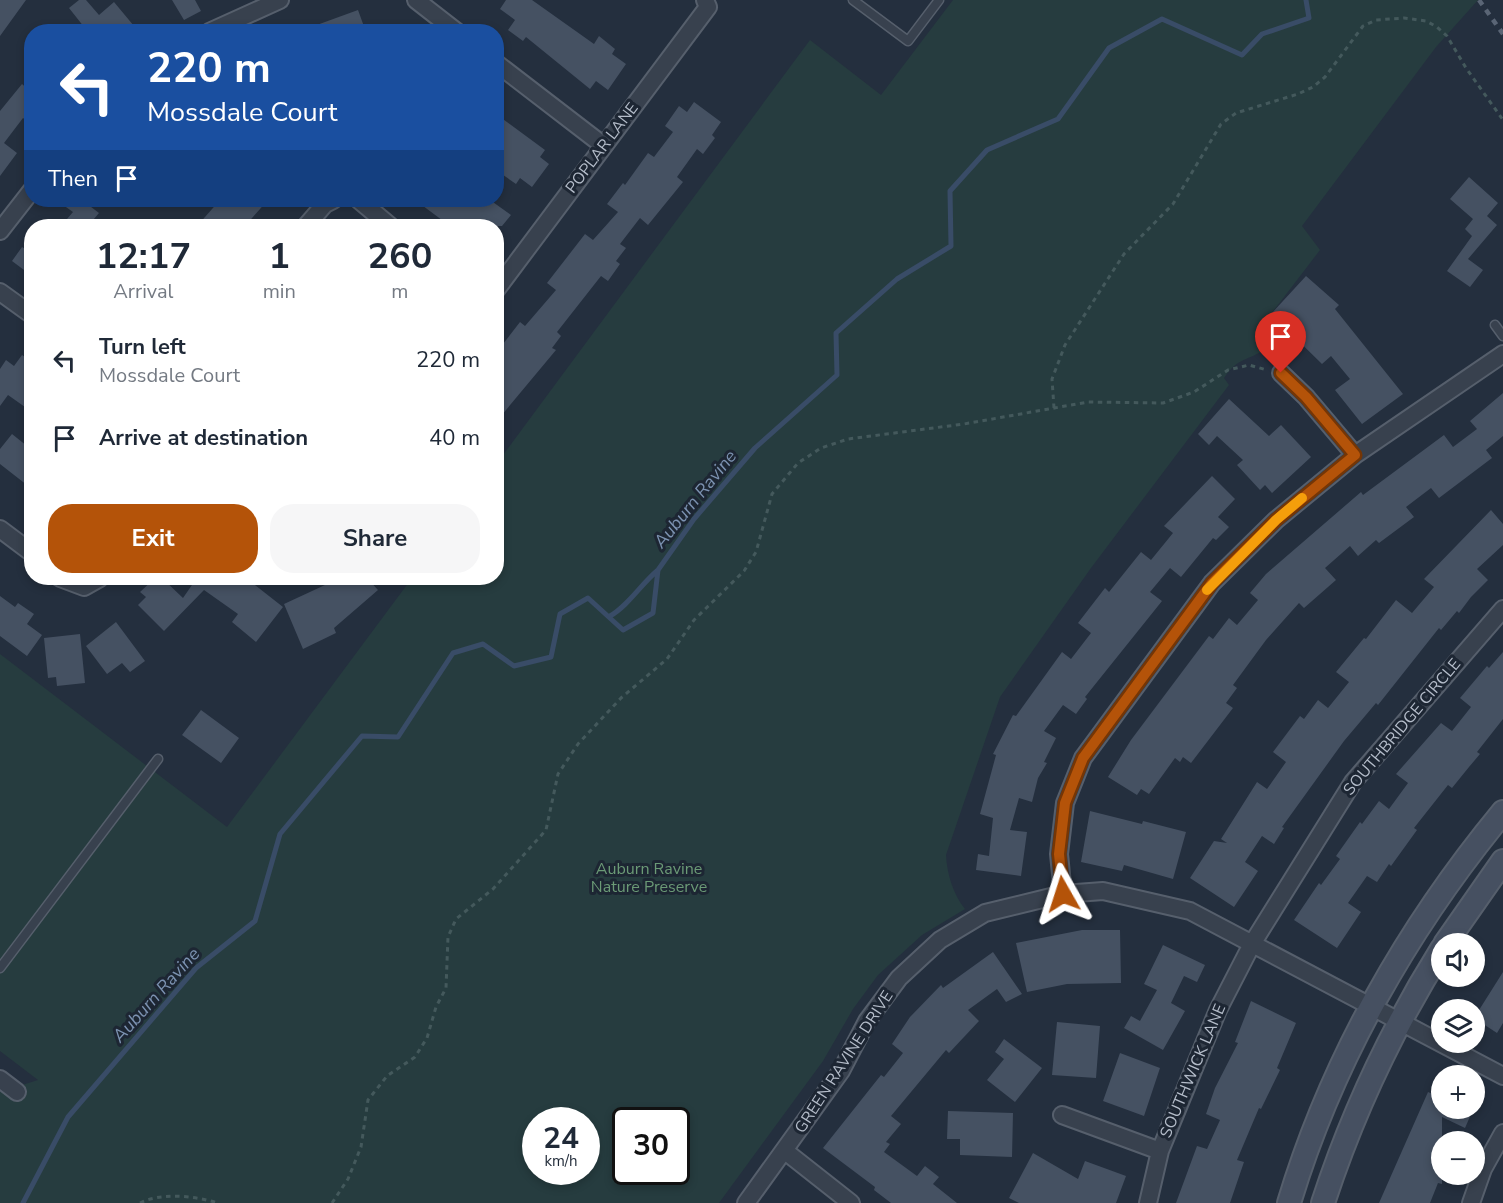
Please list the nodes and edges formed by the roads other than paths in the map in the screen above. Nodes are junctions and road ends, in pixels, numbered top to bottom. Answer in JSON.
{"nodes":[{"id":1,"x":280,"y":0,"type":"edge"},
{"id":2,"x":416,"y":0,"type":"edge"},
{"id":3,"x":853,"y":0,"type":"edge"},
{"id":4,"x":939,"y":0,"type":"edge"},
{"id":5,"x":258,"y":3,"type":"edge"},
{"id":6,"x":707,"y":3,"type":"edge"},
{"id":7,"x":223,"y":24,"type":"edge"},
{"id":8,"x":447,"y":24,"type":"edge"},
{"id":9,"x":504,"y":69,"type":"edge"},
{"id":10,"x":604,"y":146,"type":"junction"},
{"id":11,"x":24,"y":200,"type":"edge"},
{"id":12,"x":322,"y":207,"type":"edge"},
{"id":13,"x":367,"y":207,"type":"edge"},
{"id":14,"x":312,"y":219,"type":"edge"},
{"id":15,"x":382,"y":219,"type":"edge"},
{"id":16,"x":0,"y":231,"type":"edge"},
{"id":17,"x":504,"y":279,"type":"edge"},
{"id":18,"x":0,"y":292,"type":"edge"},
{"id":19,"x":24,"y":309,"type":"edge"},
{"id":20,"x":1495,"y":324,"type":"dead end"},
{"id":21,"x":1503,"y":336,"type":"edge"},
{"id":22,"x":1503,"y":354,"type":"edge"},
{"id":23,"x":1281,"y":373,"type":"road end"},
{"id":24,"x":1355,"y":455,"type":"junction"},
{"id":25,"x":0,"y":529,"type":"edge"},
{"id":26,"x":24,"y":547,"type":"edge"},
{"id":27,"x":1503,"y":609,"type":"edge"},
{"id":28,"x":158,"y":759,"type":"dead end"},
{"id":29,"x":1503,"y":812,"type":"edge"},
{"id":30,"x":1503,"y":861,"type":"edge"},
{"id":31,"x":1063,"y":894,"type":"junction"},
{"id":32,"x":1453,"y":933,"type":"edge"},
{"id":33,"x":1252,"y":944,"type":"junction"},
{"id":34,"x":1431,"y":962,"type":"edge"},
{"id":35,"x":0,"y":969,"type":"edge"},
{"id":36,"x":1385,"y":1016,"type":"junction"},
{"id":37,"x":1503,"y":1076,"type":"edge"},
{"id":38,"x":0,"y":1079,"type":"edge"},
{"id":39,"x":17,"y":1092,"type":"dead end"},
{"id":40,"x":1062,"y":1115,"type":"dead end"},
{"id":41,"x":1503,"y":1133,"type":"edge"},
{"id":42,"x":785,"y":1151,"type":"junction"},
{"id":43,"x":1160,"y":1151,"type":"junction"},
{"id":44,"x":746,"y":1203,"type":"edge"},
{"id":45,"x":851,"y":1203,"type":"edge"},
{"id":46,"x":1148,"y":1203,"type":"edge"},
{"id":47,"x":1289,"y":1203,"type":"edge"},
{"id":48,"x":1323,"y":1203,"type":"edge"},
{"id":49,"x":1471,"y":1203,"type":"edge"}],
"edges":[{"from":1,"to":5,"type":"street"},
{"from":2,"to":8,"type":"street"},
{"from":3,"to":4,"type":"lane"},
{"from":5,"to":7,"type":"street"},
{"from":6,"to":10,"type":"street","name":"POPLAR LANE"},
{"from":9,"to":10,"type":"street"},
{"from":10,"to":17,"type":"street","name":"POPLAR LANE"},
{"from":11,"to":16,"type":"street"},
{"from":12,"to":14,"type":"street"},
{"from":13,"to":15,"type":"street"},
{"from":18,"to":19,"type":"street"},
{"from":20,"to":21,"type":"lane"},
{"from":22,"to":24,"type":"street"},
{"from":23,"to":24,"type":"street"},
{"from":24,"to":31,"type":"street"},
{"from":25,"to":26,"type":"street"},
{"from":27,"to":33,"type":"street","name":"SOUTHBRIDGE CIRCLE"},
{"from":28,"to":35,"type":"lane"},
{"from":29,"to":36,"type":"main road"},
{"from":30,"to":32,"type":"main road"},
{"from":31,"to":33,"type":"street","name":"GREEN RAVINE DRIVE"},
{"from":31,"to":42,"type":"street","name":"GREEN RAVINE DRIVE"},
{"from":33,"to":36,"type":"street","name":"GREEN RAVINE DRIVE"},
{"from":33,"to":43,"type":"street","name":"SOUTHWICK LANE"},
{"from":34,"to":36,"type":"main road"},
{"from":36,"to":37,"type":"street","name":"GREEN RAVINE DRIVE"},
{"from":36,"to":47,"type":"main road"},
{"from":36,"to":48,"type":"main road"},
{"from":38,"to":39,"type":"street"},
{"from":40,"to":43,"type":"street"},
{"from":41,"to":49,"type":"street"},
{"from":42,"to":44,"type":"street","name":"GREEN RAVINE DRIVE"},
{"from":42,"to":45,"type":"street"},
{"from":43,"to":46,"type":"street","name":"SOUTHWICK LANE"}]}
